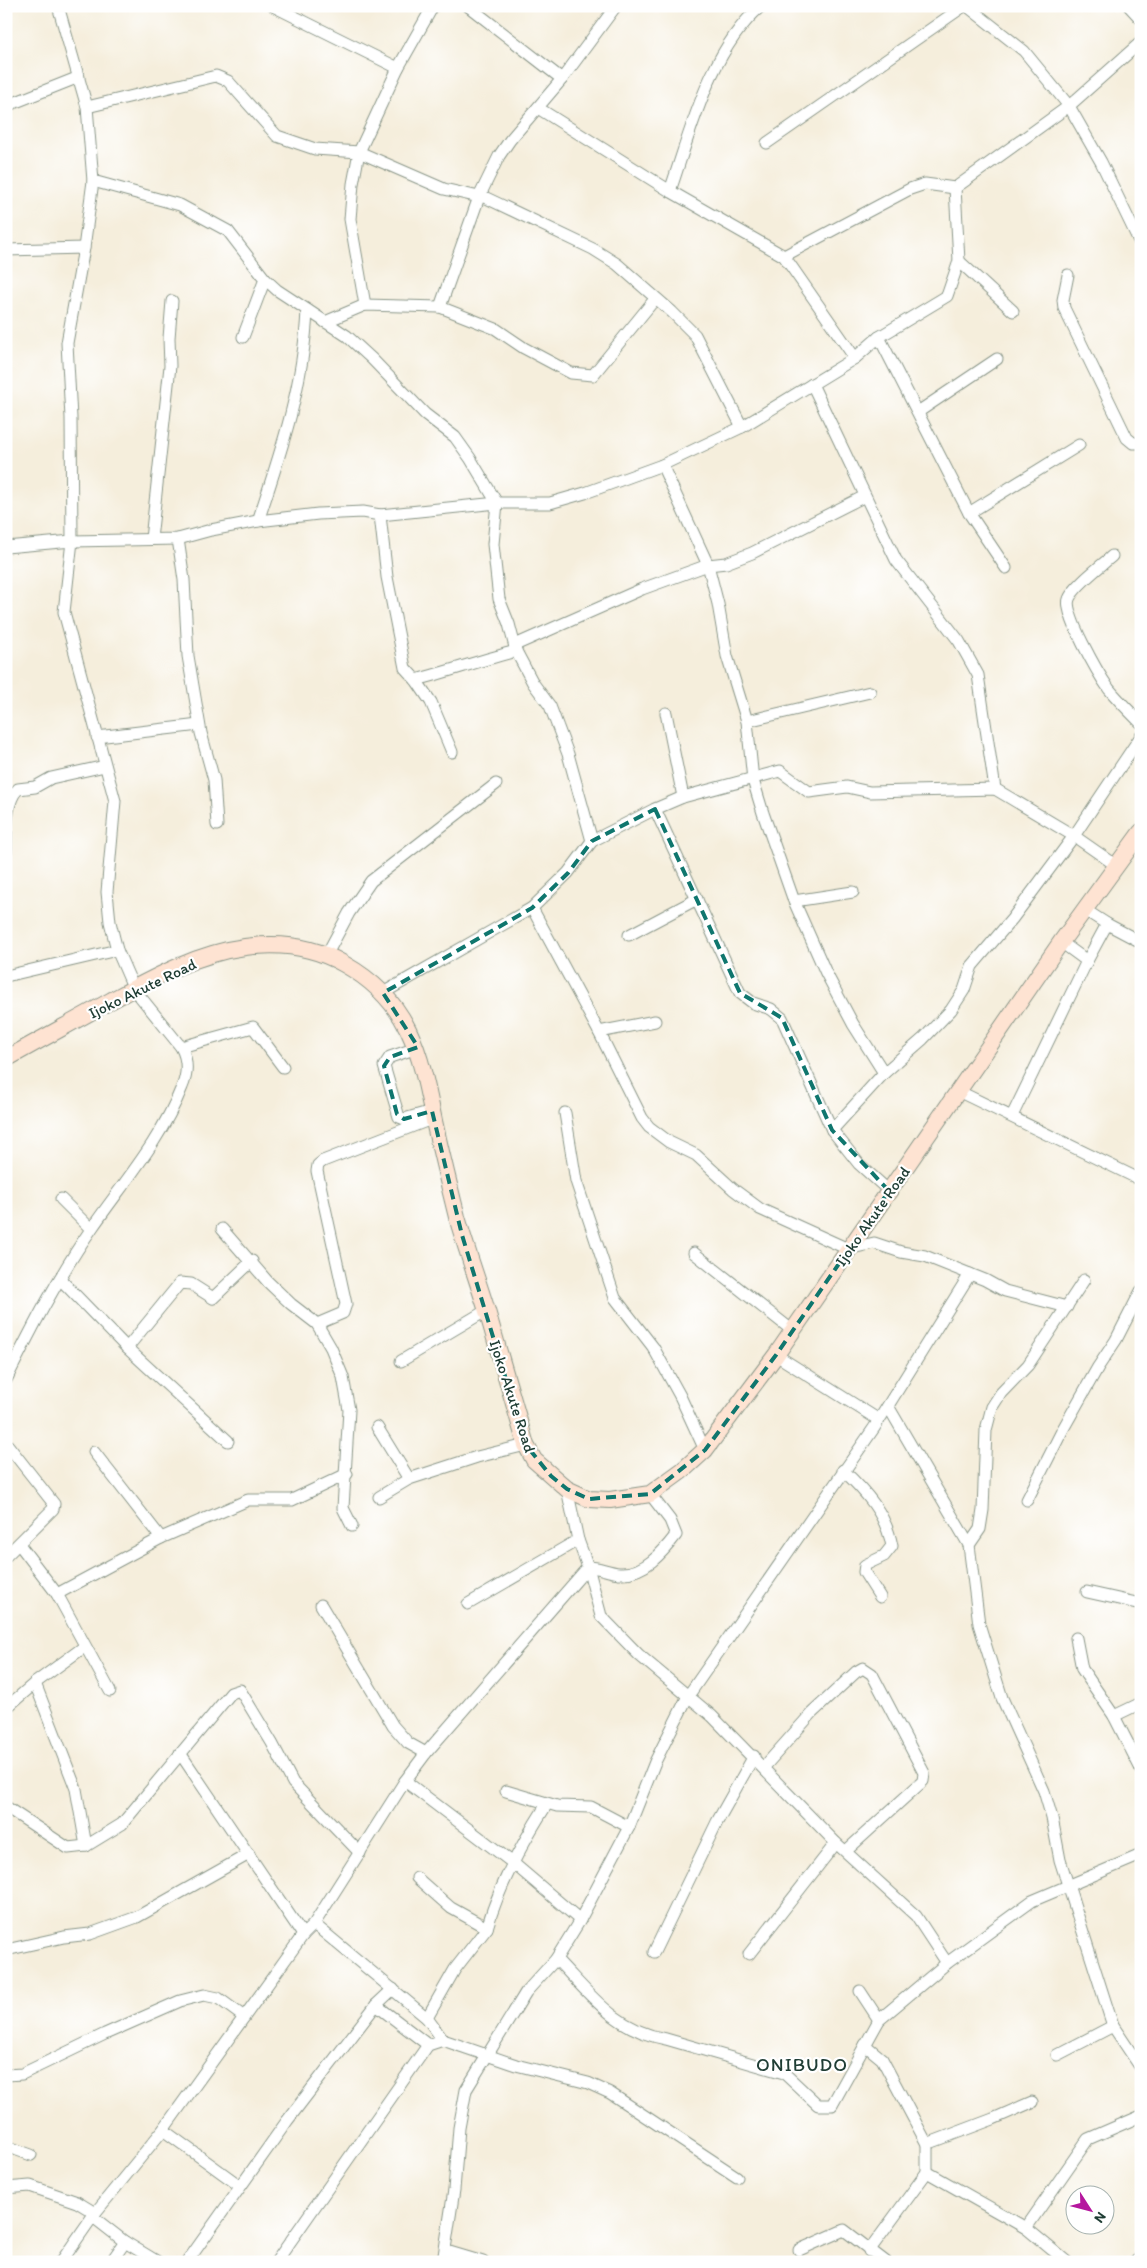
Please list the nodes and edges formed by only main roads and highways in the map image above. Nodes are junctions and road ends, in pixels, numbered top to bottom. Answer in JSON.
{"nodes":[{"id":1,"x":1141,"y":832,"type":"edge"},
{"id":2,"x":1136,"y":849,"type":"edge"},
{"id":3,"x":6,"y":1059,"type":"edge"}],
"edges":[{"from":1,"to":2,"type":"main road","name":"Ijoko Akute Road"},
{"from":2,"to":3,"type":"main road","name":"Ijoko Akute Road"}]}
